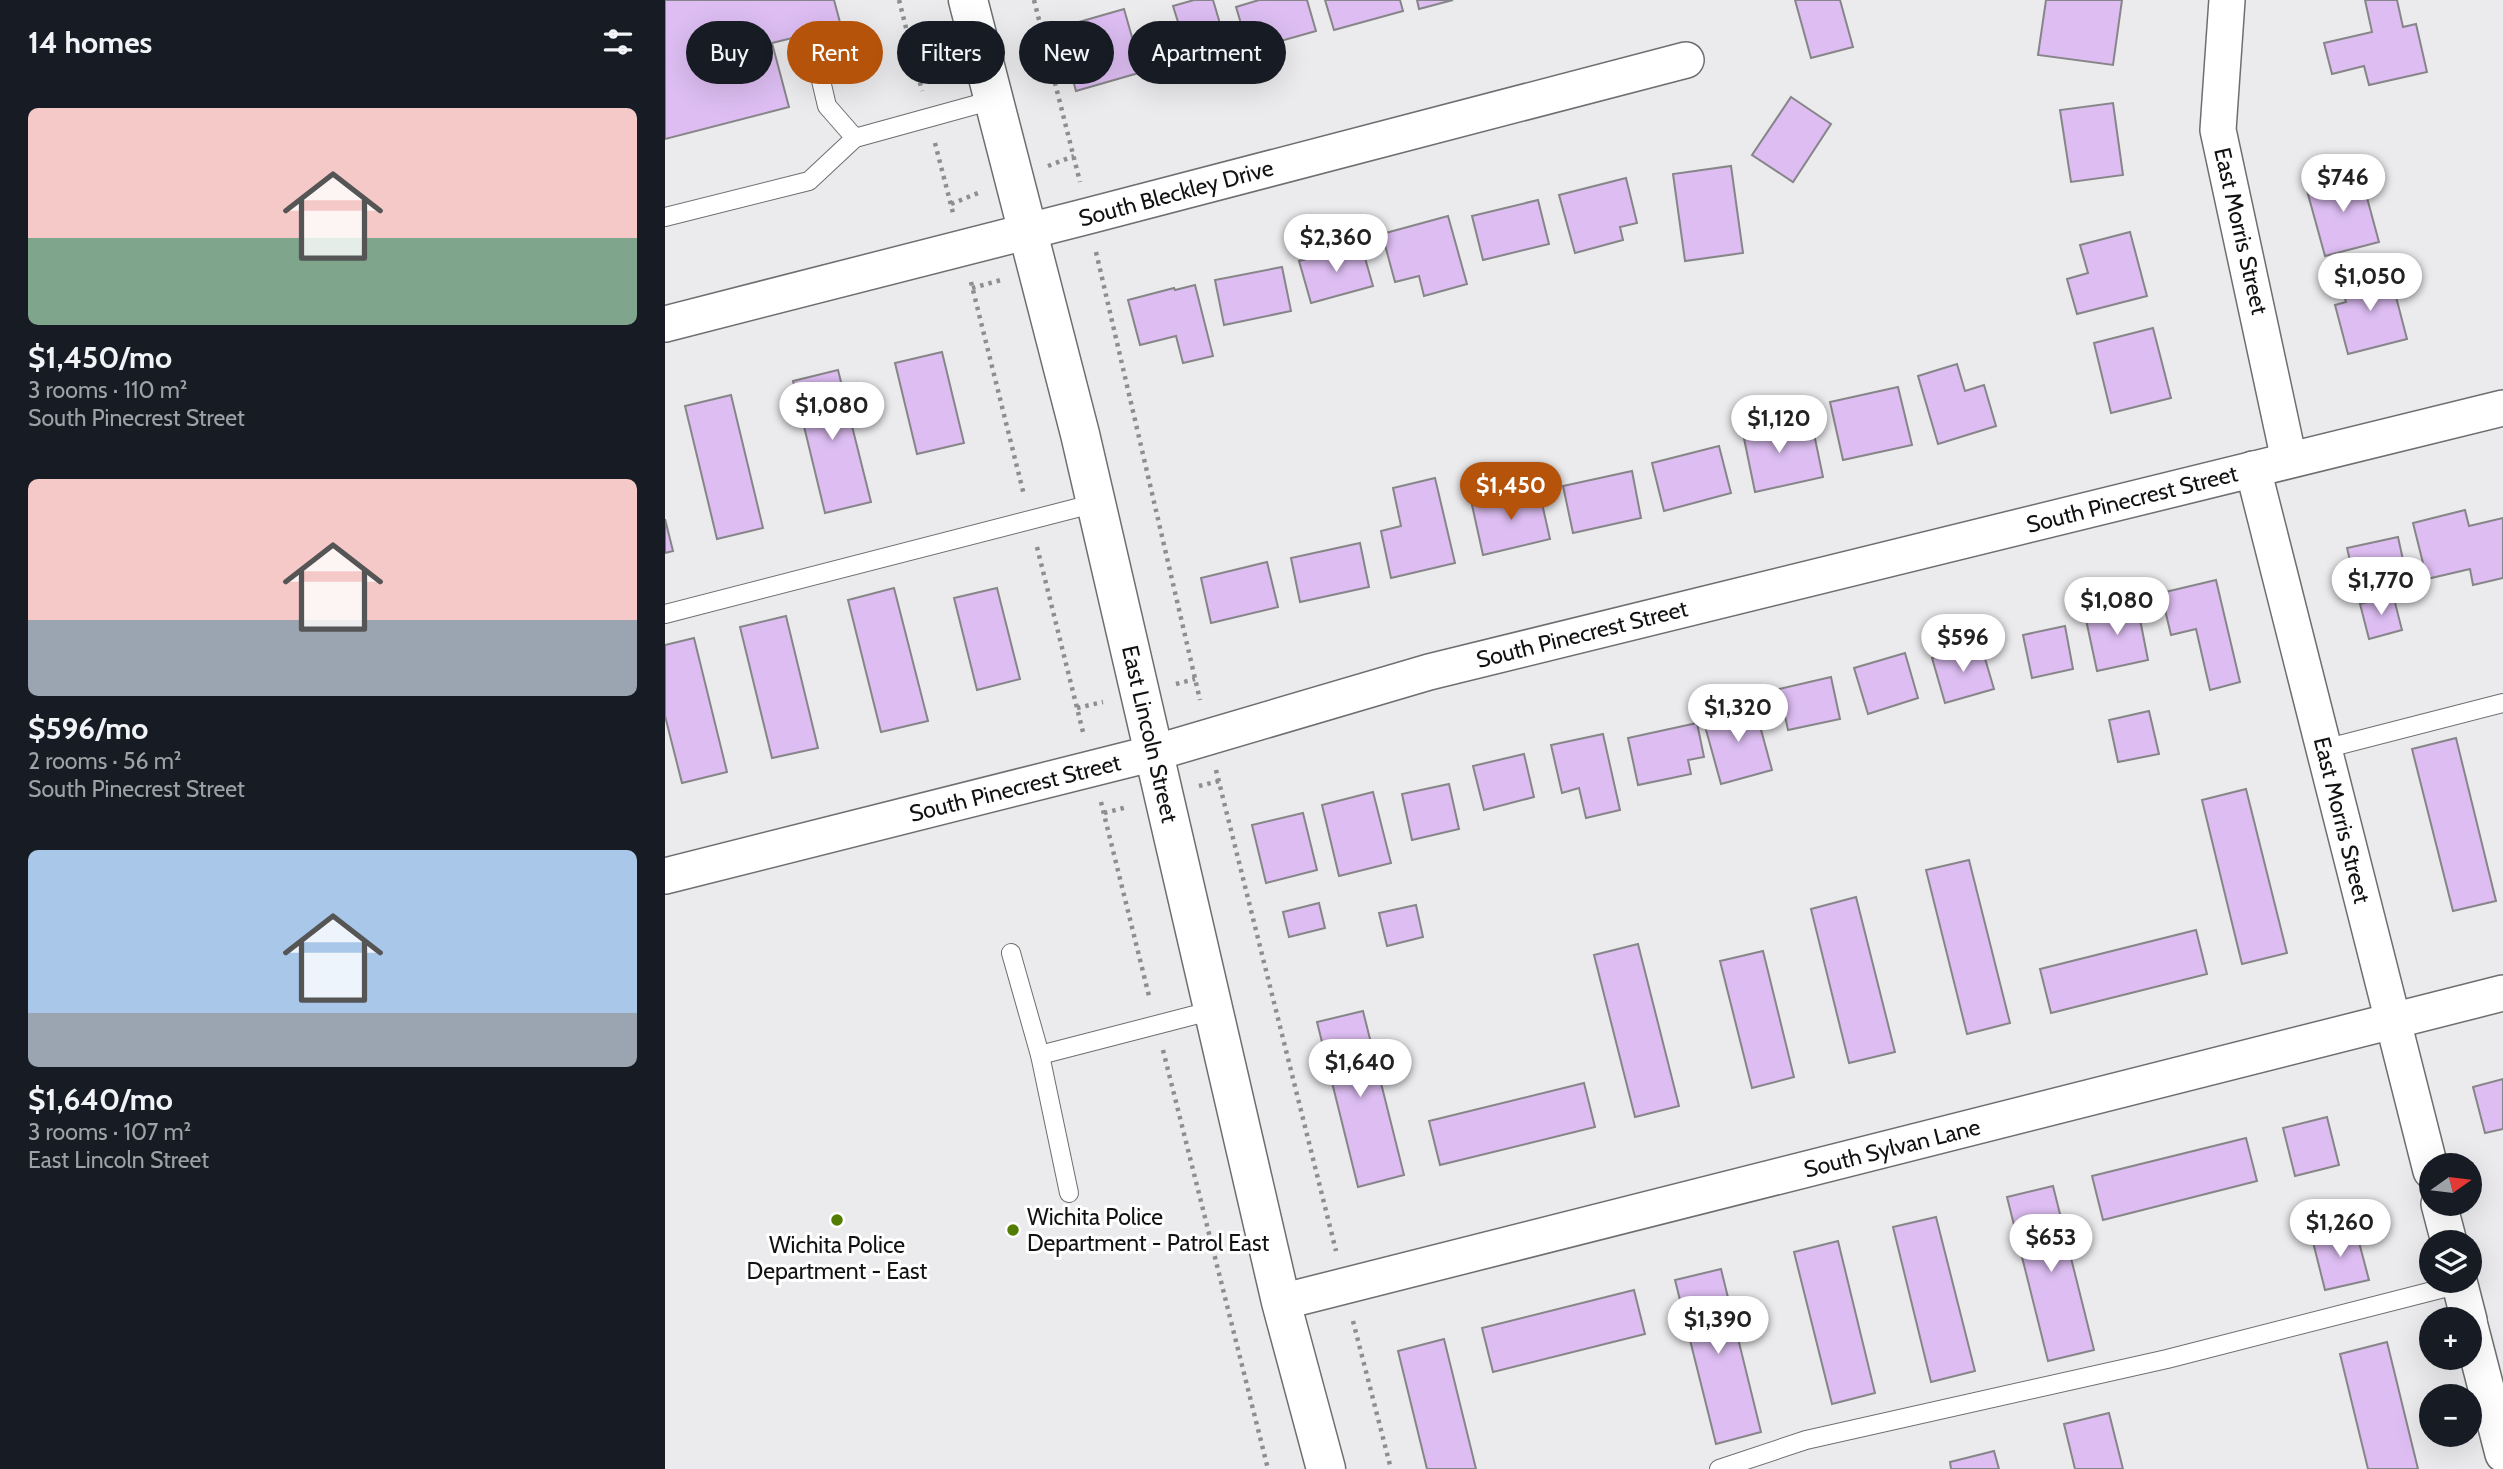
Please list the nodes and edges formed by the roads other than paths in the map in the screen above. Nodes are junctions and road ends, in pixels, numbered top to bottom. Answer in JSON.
{"nodes":[{"id":1,"x":968,"y":0,"type":"edge"},
{"id":2,"x":2227,"y":0,"type":"edge"},
{"id":3,"x":1685,"y":60,"type":"dead end"},
{"id":4,"x":822,"y":84,"type":"edge"},
{"id":5,"x":993,"y":100,"type":"junction"},
{"id":6,"x":855,"y":138,"type":"junction"},
{"id":7,"x":665,"y":217,"type":"edge"},
{"id":8,"x":1027,"y":232,"type":"junction"},
{"id":9,"x":665,"y":324,"type":"edge"},
{"id":10,"x":2503,"y":408,"type":"edge"},
{"id":11,"x":2289,"y":460,"type":"junction"},
{"id":12,"x":2253,"y":469,"type":"junction"},
{"id":13,"x":1096,"y":503,"type":"junction"},
{"id":14,"x":665,"y":614,"type":"edge"},
{"id":15,"x":2503,"y":703,"type":"edge"},
{"id":16,"x":2324,"y":749,"type":"junction"},
{"id":17,"x":1154,"y":753,"type":"junction"},
{"id":18,"x":665,"y":876,"type":"edge"},
{"id":19,"x":1011,"y":953,"type":"dead end"},
{"id":20,"x":2503,"y":993,"type":"edge"},
{"id":21,"x":1214,"y":1010,"type":"junction"},
{"id":22,"x":2393,"y":1021,"type":"junction"},
{"id":23,"x":1040,"y":1055,"type":"junction"},
{"id":24,"x":2426,"y":1153,"type":"edge"},
{"id":25,"x":1069,"y":1193,"type":"dead end"},
{"id":26,"x":2421,"y":1293,"type":"edge"},
{"id":27,"x":1281,"y":1302,"type":"junction"},
{"id":28,"x":2482,"y":1370,"type":"edge"},
{"id":29,"x":2503,"y":1454,"type":"edge"},
{"id":30,"x":1326,"y":1469,"type":"edge"},
{"id":31,"x":1719,"y":1469,"type":"edge"}],
"edges":[{"from":1,"to":5,"type":"street","name":"East Lincoln Street"},
{"from":2,"to":11,"type":"street","name":"East Morris Street"},
{"from":3,"to":8,"type":"street","name":"South Bleckley Drive"},
{"from":4,"to":6,"type":"lane"},
{"from":5,"to":6,"type":"lane"},
{"from":5,"to":8,"type":"street","name":"East Lincoln Street"},
{"from":6,"to":7,"type":"lane"},
{"from":8,"to":9,"type":"street","name":"South Bleckley Drive"},
{"from":8,"to":13,"type":"street","name":"East Lincoln Street"},
{"from":10,"to":11,"type":"street","name":"South Pinecrest Street"},
{"from":11,"to":12,"type":"street","name":"South Pinecrest Street"},
{"from":12,"to":16,"type":"street","name":"East Morris Street"},
{"from":12,"to":17,"type":"street","name":"South Pinecrest Street"},
{"from":13,"to":14,"type":"lane"},
{"from":13,"to":17,"type":"street","name":"East Lincoln Street"},
{"from":15,"to":16,"type":"lane"},
{"from":16,"to":22,"type":"street","name":"East Morris Street"},
{"from":17,"to":18,"type":"street","name":"South Pinecrest Street"},
{"from":17,"to":21,"type":"street","name":"East Lincoln Street"},
{"from":19,"to":23,"type":"lane"},
{"from":20,"to":22,"type":"street","name":"South Sylvan Lane"},
{"from":21,"to":23,"type":"lane"},
{"from":21,"to":27,"type":"street","name":"East Lincoln Street"},
{"from":22,"to":24,"type":"street","name":"East Morris Street"},
{"from":22,"to":27,"type":"street","name":"South Sylvan Lane"},
{"from":23,"to":25,"type":"lane"},
{"from":26,"to":31,"type":"lane"},
{"from":27,"to":30,"type":"street","name":"East Lincoln Street"},
{"from":28,"to":29,"type":"street"}]}
